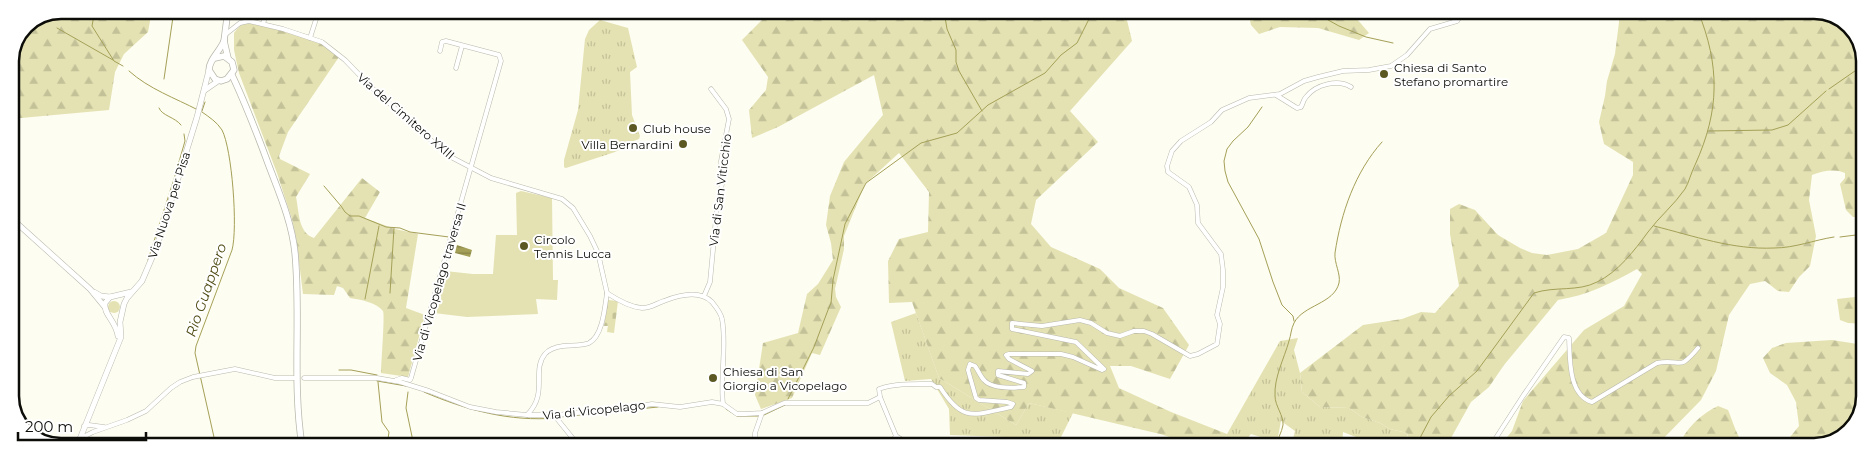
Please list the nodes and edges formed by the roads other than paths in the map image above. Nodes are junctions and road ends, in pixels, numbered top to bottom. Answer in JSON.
{"nodes":[{"id":1,"x":227,"y":19,"type":"edge"},
{"id":2,"x":264,"y":19,"type":"edge"},
{"id":3,"x":316,"y":19,"type":"edge"},
{"id":4,"x":1458,"y":19,"type":"edge"},
{"id":5,"x":263,"y":24,"type":"junction"},
{"id":6,"x":224,"y":38,"type":"junction"},
{"id":7,"x":310,"y":38,"type":"junction"},
{"id":8,"x":462,"y":46,"type":"junction"},
{"id":9,"x":440,"y":51,"type":"dead end"},
{"id":10,"x":215,"y":58,"type":"junction"},
{"id":11,"x":228,"y":58,"type":"junction"},
{"id":12,"x":456,"y":68,"type":"dead end"},
{"id":13,"x":209,"y":70,"type":"junction"},
{"id":14,"x":232,"y":75,"type":"junction"},
{"id":15,"x":220,"y":81,"type":"junction"},
{"id":16,"x":1351,"y":87,"type":"dead end"},
{"id":17,"x":711,"y":89,"type":"dead end"},
{"id":18,"x":204,"y":92,"type":"junction"},
{"id":19,"x":240,"y":95,"type":"junction"},
{"id":20,"x":1276,"y":95,"type":"junction"},
{"id":21,"x":471,"y":168,"type":"junction"},
{"id":22,"x":19,"y":225,"type":"edge"},
{"id":23,"x":90,"y":289,"type":"junction"},
{"id":24,"x":134,"y":291,"type":"junction"},
{"id":25,"x":607,"y":293,"type":"junction"},
{"id":26,"x":704,"y":296,"type":"junction"},
{"id":27,"x":112,"y":297,"type":"junction"},
{"id":28,"x":124,"y":304,"type":"junction"},
{"id":29,"x":104,"y":306,"type":"junction"},
{"id":30,"x":122,"y":314,"type":"junction"},
{"id":31,"x":109,"y":316,"type":"junction"},
{"id":32,"x":116,"y":346,"type":"junction"},
{"id":33,"x":1698,"y":348,"type":"dead end"},
{"id":34,"x":295,"y":378,"type":"dead end"},
{"id":35,"x":304,"y":378,"type":"dead end"},
{"id":36,"x":394,"y":381,"type":"junction"},
{"id":37,"x":880,"y":396,"type":"junction"},
{"id":38,"x":723,"y":404,"type":"junction"},
{"id":39,"x":90,"y":413,"type":"junction"},
{"id":40,"x":762,"y":413,"type":"junction"},
{"id":41,"x":527,"y":415,"type":"junction"},
{"id":42,"x":557,"y":417,"type":"junction"},
{"id":43,"x":84,"y":426,"type":"junction"},
{"id":44,"x":96,"y":426,"type":"junction"},
{"id":45,"x":106,"y":427,"type":"junction"},
{"id":46,"x":93,"y":432,"type":"junction"},
{"id":47,"x":896,"y":436,"type":"joint"},
{"id":48,"x":79,"y":438,"type":"edge"},
{"id":49,"x":81,"y":438,"type":"edge"},
{"id":50,"x":301,"y":438,"type":"edge"},
{"id":51,"x":573,"y":438,"type":"edge"},
{"id":52,"x":755,"y":438,"type":"edge"},
{"id":53,"x":898,"y":438,"type":"edge"},
{"id":54,"x":1496,"y":438,"type":"edge"}],
"edges":[{"from":1,"to":6,"type":"main road"},
{"from":2,"to":5,"type":"street"},
{"from":3,"to":7,"type":"street"},
{"from":4,"to":20,"type":"street","name":"Via di Vicopelago"},
{"from":5,"to":6,"type":"street","name":"Via del Cimitero XXIII"},
{"from":5,"to":7,"type":"street","name":"Via del Cimitero XXIII"},
{"from":6,"to":10,"type":"main road"},
{"from":6,"to":11,"type":"main road"},
{"from":7,"to":21,"type":"street","name":"Via del Cimitero XXIII"},
{"from":8,"to":9,"type":"street"},
{"from":8,"to":12,"type":"street"},
{"from":8,"to":21,"type":"street"},
{"from":10,"to":11,"type":"main road"},
{"from":10,"to":13,"type":"main road"},
{"from":11,"to":14,"type":"main road"},
{"from":13,"to":15,"type":"main road"},
{"from":13,"to":18,"type":"main road"},
{"from":14,"to":15,"type":"main road"},
{"from":14,"to":19,"type":"main road"},
{"from":15,"to":18,"type":"main road"},
{"from":15,"to":19,"type":"main road"},
{"from":16,"to":20,"type":"street"},
{"from":17,"to":26,"type":"street","name":"Via di San Viticchio"},
{"from":18,"to":24,"type":"main road","name":"Via Nuova per Pisa"},
{"from":19,"to":50,"type":"main road"},
{"from":20,"to":37,"type":"street","name":"Via di Vicopelago"},
{"from":21,"to":25,"type":"street","name":"Via del Cimitero XXIII"},
{"from":21,"to":36,"type":"street","name":"Via di Vicopelago traversa II"},
{"from":22,"to":23,"type":"main road"},
{"from":23,"to":27,"type":"main road"},
{"from":23,"to":29,"type":"main road"},
{"from":24,"to":27,"type":"main road"},
{"from":24,"to":28,"type":"main road","name":"Via Nuova per Pisa"},
{"from":25,"to":26,"type":"street"},
{"from":25,"to":41,"type":"street"},
{"from":26,"to":38,"type":"street"},
{"from":27,"to":28,"type":"main road"},
{"from":27,"to":29,"type":"main road"},
{"from":28,"to":30,"type":"main road"},
{"from":29,"to":31,"type":"main road"},
{"from":30,"to":31,"type":"main road"},
{"from":30,"to":32,"type":"main road"},
{"from":31,"to":32,"type":"main road"},
{"from":32,"to":39,"type":"main road"},
{"from":33,"to":54,"type":"street"},
{"from":34,"to":45,"type":"street"},
{"from":35,"to":36,"type":"street","name":"Via di Vicopelago"},
{"from":36,"to":41,"type":"street","name":"Via di Vicopelago"},
{"from":37,"to":40,"type":"street","name":"Via di Vicopelago"},
{"from":37,"to":47,"type":"street"},
{"from":38,"to":40,"type":"street","name":"Via di Vicopelago"},
{"from":38,"to":42,"type":"street","name":"Via di Vicopelago"},
{"from":39,"to":43,"type":"main road"},
{"from":39,"to":44,"type":"street"},
{"from":40,"to":52,"type":"street"},
{"from":41,"to":42,"type":"street","name":"Via di Vicopelago"},
{"from":42,"to":51,"type":"street"},
{"from":43,"to":44,"type":"street"},
{"from":43,"to":46,"type":"street"},
{"from":43,"to":48,"type":"main road"},
{"from":44,"to":45,"type":"street"},
{"from":45,"to":46,"type":"street"},
{"from":46,"to":49,"type":"street"},
{"from":47,"to":53,"type":"street"}]}
